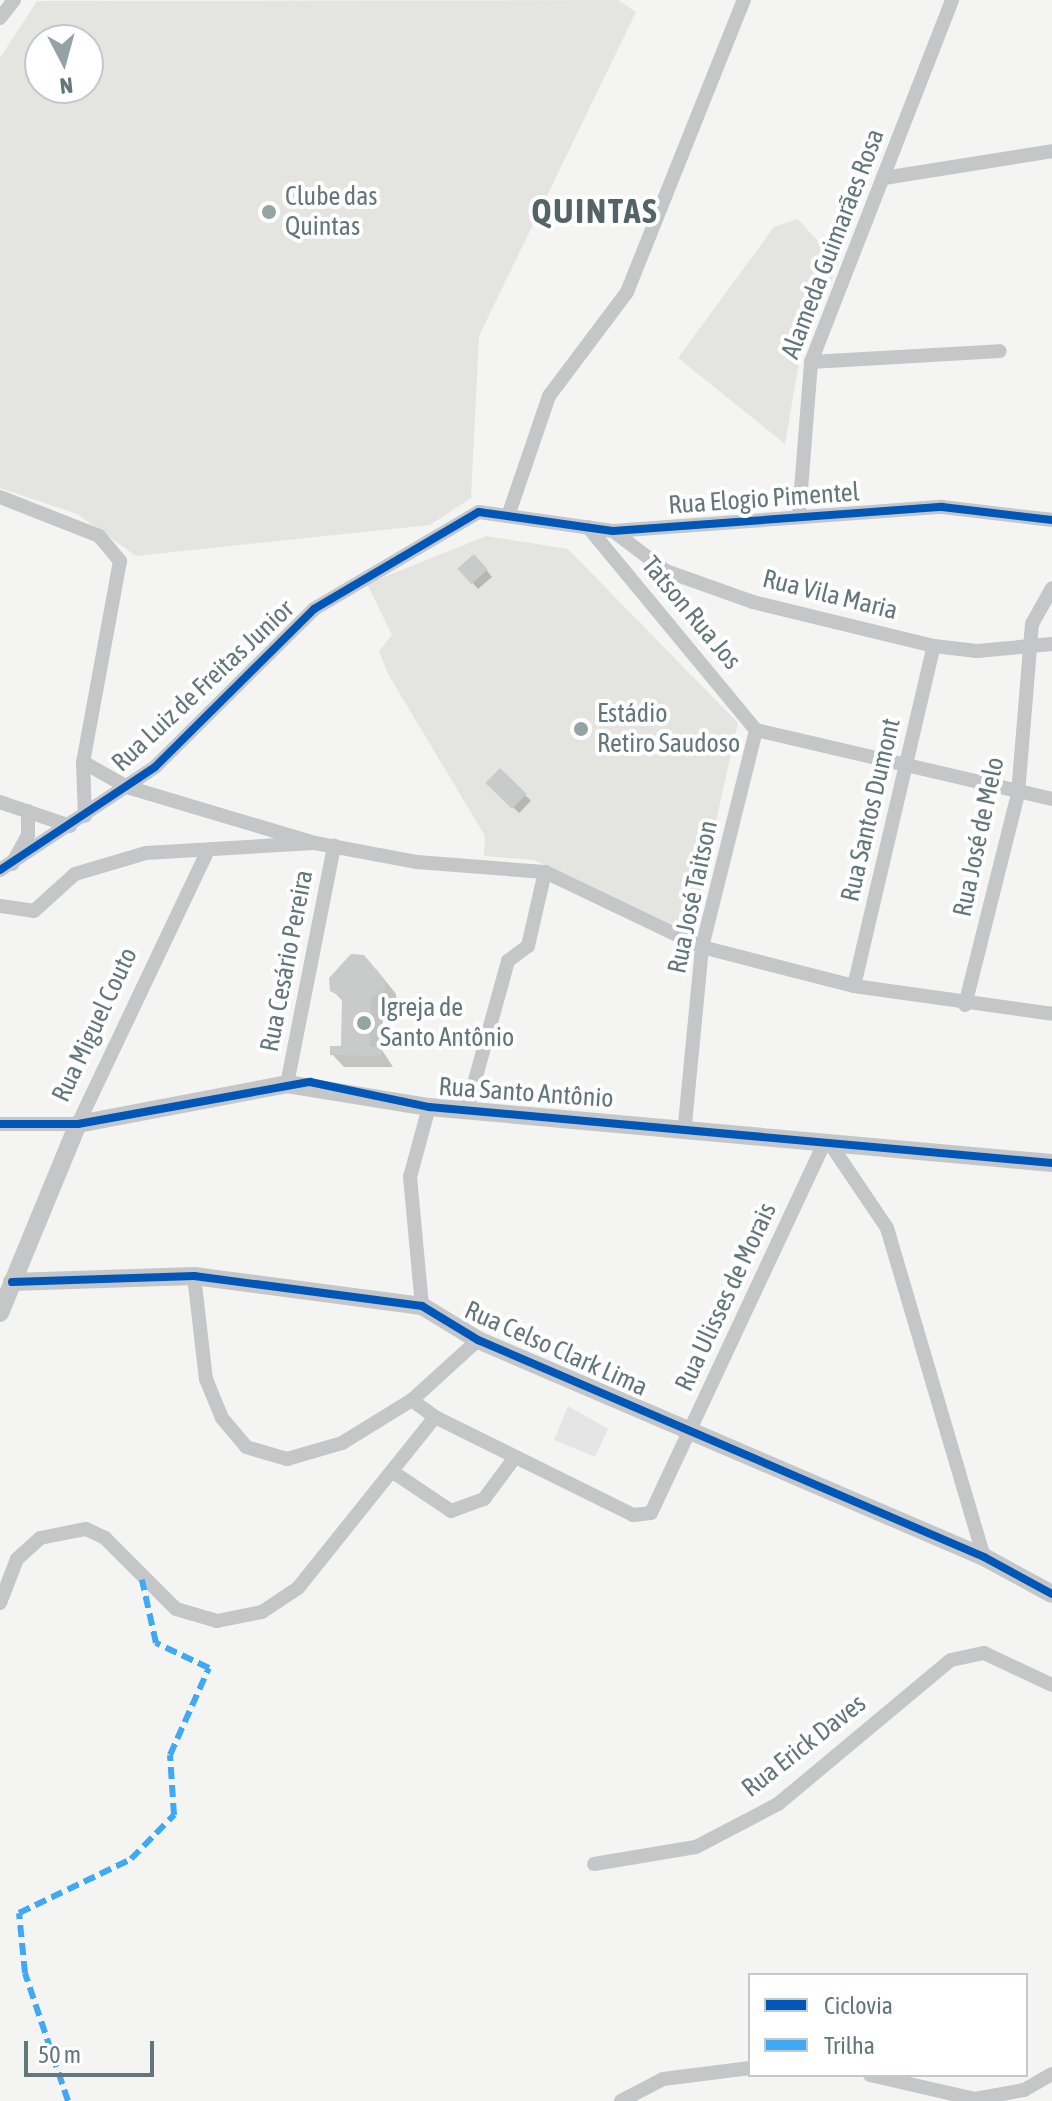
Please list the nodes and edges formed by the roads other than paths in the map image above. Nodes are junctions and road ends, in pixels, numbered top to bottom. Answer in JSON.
{"nodes":[{"id":1,"x":14,"y":0,"type":"edge"},
{"id":2,"x":744,"y":0,"type":"edge"},
{"id":3,"x":952,"y":0,"type":"edge"},
{"id":4,"x":0,"y":18,"type":"edge"},
{"id":5,"x":1052,"y":151,"type":"edge"},
{"id":6,"x":884,"y":178,"type":"junction"},
{"id":7,"x":1000,"y":351,"type":"dead end"},
{"id":8,"x":811,"y":362,"type":"junction"},
{"id":9,"x":0,"y":497,"type":"edge"},
{"id":10,"x":479,"y":512,"type":"joint"},
{"id":11,"x":799,"y":515,"type":"junction"},
{"id":12,"x":508,"y":516,"type":"junction"},
{"id":13,"x":1052,"y":520,"type":"edge"},
{"id":14,"x":588,"y":527,"type":"junction"},
{"id":15,"x":613,"y":531,"type":"junction"},
{"id":16,"x":1052,"y":588,"type":"edge"},
{"id":17,"x":1052,"y":644,"type":"edge"},
{"id":18,"x":934,"y":646,"type":"junction"},
{"id":19,"x":1033,"y":648,"type":"junction"},
{"id":20,"x":756,"y":730,"type":"junction"},
{"id":21,"x":83,"y":762,"type":"junction"},
{"id":22,"x":906,"y":768,"type":"junction"},
{"id":23,"x":127,"y":787,"type":"junction"},
{"id":24,"x":1018,"y":794,"type":"junction"},
{"id":25,"x":1052,"y":799,"type":"edge"},
{"id":26,"x":0,"y":802,"type":"edge"},
{"id":27,"x":28,"y":811,"type":"junction"},
{"id":28,"x":85,"y":816,"type":"junction"},
{"id":29,"x":70,"y":826,"type":"junction"},
{"id":30,"x":315,"y":843,"type":"junction"},
{"id":31,"x":334,"y":846,"type":"junction"},
{"id":32,"x":207,"y":852,"type":"junction"},
{"id":33,"x":3,"y":870,"type":"edge"},
{"id":34,"x":545,"y":872,"type":"junction"},
{"id":35,"x":0,"y":906,"type":"edge"},
{"id":36,"x":702,"y":947,"type":"junction"},
{"id":37,"x":854,"y":986,"type":"junction"},
{"id":38,"x":965,"y":1005,"type":"junction"},
{"id":39,"x":1052,"y":1014,"type":"edge"},
{"id":40,"x":287,"y":1084,"type":"junction"},
{"id":41,"x":429,"y":1107,"type":"junction"},
{"id":42,"x":467,"y":1109,"type":"junction"},
{"id":43,"x":0,"y":1124,"type":"edge"},
{"id":44,"x":78,"y":1124,"type":"junction"},
{"id":45,"x":685,"y":1124,"type":"junction"},
{"id":46,"x":828,"y":1144,"type":"junction"},
{"id":47,"x":1052,"y":1163,"type":"edge"},
{"id":48,"x":194,"y":1276,"type":"junction"},
{"id":49,"x":12,"y":1282,"type":"junction"},
{"id":50,"x":422,"y":1306,"type":"junction"},
{"id":51,"x":0,"y":1313,"type":"edge"},
{"id":52,"x":478,"y":1340,"type":"junction"},
{"id":53,"x":412,"y":1400,"type":"junction"},
{"id":54,"x":435,"y":1417,"type":"junction"},
{"id":55,"x":690,"y":1431,"type":"junction"},
{"id":56,"x":513,"y":1460,"type":"junction"},
{"id":57,"x":393,"y":1472,"type":"junction"},
{"id":58,"x":984,"y":1557,"type":"junction"},
{"id":59,"x":1052,"y":1594,"type":"edge"},
{"id":60,"x":0,"y":1603,"type":"edge"},
{"id":61,"x":1052,"y":1685,"type":"edge"},
{"id":62,"x":594,"y":1864,"type":"dead end"},
{"id":63,"x":748,"y":2068,"type":"edge"},
{"id":64,"x":1052,"y":2074,"type":"edge"},
{"id":65,"x":879,"y":2077,"type":"edge"},
{"id":66,"x":621,"y":2101,"type":"edge"}],
"edges":[{"from":1,"to":4,"type":"street"},
{"from":2,"to":12,"type":"street"},
{"from":3,"to":6,"type":"street","name":"Alameda Guimarães Rosa"},
{"from":5,"to":6,"type":"street"},
{"from":6,"to":8,"type":"street","name":"Alameda Guimarães Rosa"},
{"from":7,"to":8,"type":"street"},
{"from":8,"to":11,"type":"street","name":"Alameda Guimarães Rosa"},
{"from":9,"to":21,"type":"street"},
{"from":10,"to":12,"type":"street","name":"Rua Elogio Pimentel"},
{"from":10,"to":23,"type":"street","name":"Rua Luiz de Freitas Junior"},
{"from":11,"to":13,"type":"street","name":"Rua Elogio Pimentel"},
{"from":11,"to":15,"type":"street","name":"Rua Elogio Pimentel"},
{"from":12,"to":14,"type":"street","name":"Rua Elogio Pimentel"},
{"from":14,"to":15,"type":"street","name":"Rua Elogio Pimentel"},
{"from":14,"to":20,"type":"street","name":"Tatson Rua Jos"},
{"from":15,"to":18,"type":"street","name":"Rua Vila Maria"},
{"from":16,"to":19,"type":"street","name":"Rua José de Melo"},
{"from":17,"to":19,"type":"street","name":"Rua Vila Maria"},
{"from":18,"to":19,"type":"street","name":"Rua Vila Maria"},
{"from":18,"to":22,"type":"street","name":"Rua Santos Dumont"},
{"from":19,"to":24,"type":"street","name":"Rua José de Melo"},
{"from":20,"to":22,"type":"street"},
{"from":20,"to":36,"type":"street","name":"Rua José Taitson"},
{"from":21,"to":23,"type":"street"},
{"from":21,"to":28,"type":"street"},
{"from":22,"to":24,"type":"street"},
{"from":22,"to":37,"type":"street","name":"Rua Santos Dumont"},
{"from":23,"to":28,"type":"street","name":"Rua Luiz de Freitas Junior"},
{"from":23,"to":30,"type":"street"},
{"from":24,"to":25,"type":"street"},
{"from":24,"to":38,"type":"street","name":"Rua José de Melo"},
{"from":26,"to":27,"type":"street"},
{"from":27,"to":29,"type":"street"},
{"from":27,"to":33,"type":"street","name":"Rua Luiz de Freitas Junior"},
{"from":28,"to":29,"type":"street","name":"Rua Luiz de Freitas Junior"},
{"from":29,"to":33,"type":"street","name":"Rua Luiz de Freitas Junior"},
{"from":30,"to":31,"type":"street"},
{"from":30,"to":32,"type":"street"},
{"from":31,"to":34,"type":"street"},
{"from":31,"to":40,"type":"street","name":"Rua Cesário Pereira"},
{"from":32,"to":35,"type":"street"},
{"from":32,"to":44,"type":"street","name":"Rua Miguel Couto"},
{"from":34,"to":36,"type":"street"},
{"from":34,"to":42,"type":"street"},
{"from":36,"to":37,"type":"street"},
{"from":36,"to":45,"type":"street","name":"Rua José Taitson"},
{"from":37,"to":38,"type":"street"},
{"from":38,"to":39,"type":"street"},
{"from":40,"to":41,"type":"street","name":"Rua Santo Antônio"},
{"from":40,"to":44,"type":"street","name":"Rua Santo Antônio"},
{"from":41,"to":42,"type":"street","name":"Rua Santo Antônio"},
{"from":41,"to":50,"type":"street"},
{"from":42,"to":45,"type":"street","name":"Rua Santo Antônio"},
{"from":43,"to":44,"type":"street","name":"Rua Santo Antônio"},
{"from":44,"to":49,"type":"street","name":"Rua Miguel Couto"},
{"from":45,"to":46,"type":"street","name":"Rua Santo Antônio"},
{"from":46,"to":47,"type":"street","name":"Rua Santo Antônio"},
{"from":46,"to":55,"type":"street","name":"Rua Ulisses de Morais"},
{"from":46,"to":58,"type":"street"},
{"from":48,"to":49,"type":"street","name":"Rua Celso Clark Lima"},
{"from":48,"to":50,"type":"street","name":"Rua Celso Clark Lima"},
{"from":48,"to":53,"type":"street"},
{"from":49,"to":51,"type":"street","name":"Rua Miguel Couto"},
{"from":50,"to":52,"type":"street","name":"Rua Celso Clark Lima"},
{"from":52,"to":53,"type":"street"},
{"from":52,"to":55,"type":"street","name":"Rua Celso Clark Lima"},
{"from":53,"to":54,"type":"street"},
{"from":54,"to":56,"type":"street"},
{"from":54,"to":57,"type":"street"},
{"from":55,"to":56,"type":"street","name":"Rua Ulisses de Morais"},
{"from":55,"to":58,"type":"street","name":"Rua Celso Clark Lima"},
{"from":56,"to":57,"type":"street"},
{"from":57,"to":60,"type":"street"},
{"from":58,"to":59,"type":"street","name":"Rua Celso Clark Lima"},
{"from":61,"to":62,"type":"street","name":"Rua Erick Daves"},
{"from":63,"to":66,"type":"street"},
{"from":64,"to":65,"type":"street"}]}
